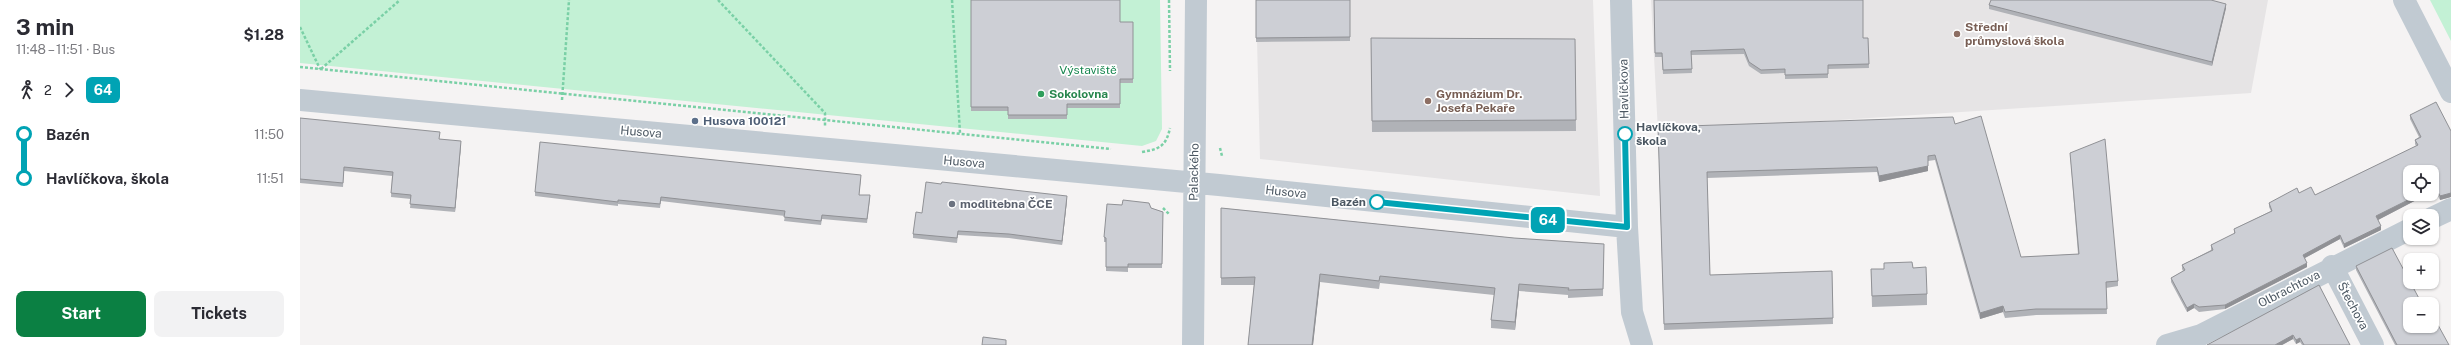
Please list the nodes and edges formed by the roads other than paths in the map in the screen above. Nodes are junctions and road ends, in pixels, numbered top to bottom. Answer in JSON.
{"nodes":[{"id":1,"x":1196,"y":0,"type":"edge"},
{"id":2,"x":1621,"y":0,"type":"edge"},
{"id":3,"x":2404,"y":0,"type":"edge"},
{"id":4,"x":2451,"y":92,"type":"edge"},
{"id":5,"x":300,"y":100,"type":"edge"},
{"id":6,"x":1194,"y":184,"type":"junction"},
{"id":7,"x":2451,"y":209,"type":"edge"},
{"id":8,"x":2439,"y":215,"type":"edge"},
{"id":9,"x":1627,"y":227,"type":"junction"},
{"id":10,"x":2403,"y":232,"type":"edge"},
{"id":11,"x":2332,"y":266,"type":"junction"},
{"id":12,"x":1193,"y":345,"type":"edge"},
{"id":13,"x":1642,"y":345,"type":"edge"},
{"id":14,"x":2167,"y":345,"type":"edge"},
{"id":15,"x":2373,"y":345,"type":"edge"}],
"edges":[{"from":1,"to":6,"type":"street","name":"Palackého"},
{"from":2,"to":9,"type":"street","name":"Havlíčkova"},
{"from":3,"to":4,"type":"street"},
{"from":5,"to":6,"type":"street","name":"Husova"},
{"from":6,"to":9,"type":"street","name":"Husova"},
{"from":6,"to":12,"type":"street","name":"Palackého"},
{"from":7,"to":8,"type":"street"},
{"from":9,"to":13,"type":"street","name":"Havlíčkova"},
{"from":10,"to":11,"type":"street","name":"Olbrachtova"},
{"from":11,"to":14,"type":"street","name":"Olbrachtova"},
{"from":11,"to":15,"type":"street","name":"Štechova"}]}
